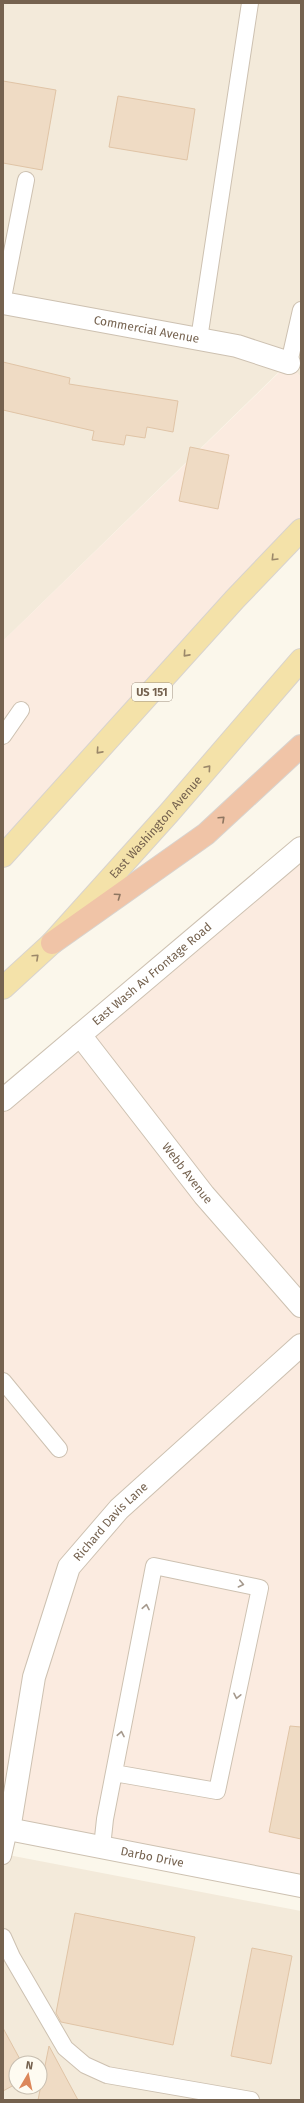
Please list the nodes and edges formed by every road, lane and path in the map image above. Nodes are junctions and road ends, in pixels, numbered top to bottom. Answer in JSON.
{"nodes":[{"id":1,"x":250,"y":3,"type":"edge"},
{"id":2,"x":26,"y":180,"type":"dead end"},
{"id":3,"x":3,"y":298,"type":"edge"},
{"id":4,"x":3,"y":303,"type":"edge"},
{"id":5,"x":301,"y":310,"type":"edge"},
{"id":6,"x":199,"y":339,"type":"junction"},
{"id":7,"x":289,"y":363,"type":"joint"},
{"id":8,"x":301,"y":530,"type":"edge"},
{"id":9,"x":301,"y":660,"type":"edge"},
{"id":10,"x":21,"y":710,"type":"dead end"},
{"id":11,"x":3,"y":736,"type":"edge"},
{"id":12,"x":301,"y":746,"type":"edge"},
{"id":13,"x":301,"y":848,"type":"edge"},
{"id":14,"x":3,"y":856,"type":"edge"},
{"id":15,"x":52,"y":943,"type":"junction"},
{"id":16,"x":3,"y":988,"type":"edge"},
{"id":17,"x":80,"y":1035,"type":"junction"},
{"id":18,"x":3,"y":1100,"type":"edge"},
{"id":19,"x":301,"y":1306,"type":"edge"},
{"id":20,"x":301,"y":1345,"type":"edge"},
{"id":21,"x":3,"y":1381,"type":"edge"},
{"id":22,"x":59,"y":1449,"type":"dead end"},
{"id":23,"x":114,"y":1773,"type":"junction"},
{"id":24,"x":6,"y":1829,"type":"edge"},
{"id":25,"x":102,"y":1847,"type":"junction"},
{"id":26,"x":3,"y":1856,"type":"edge"},
{"id":27,"x":301,"y":1886,"type":"edge"},
{"id":28,"x":3,"y":1937,"type":"edge"},
{"id":29,"x":251,"y":2100,"type":"edge"}],
"edges":[{"from":1,"to":6,"type":"lane"},
{"from":2,"to":3,"type":"lane"},
{"from":4,"to":6,"type":"street","name":"Commercial Avenue"},
{"from":5,"to":7,"type":"lane"},
{"from":6,"to":7,"type":"street","name":"Commercial Avenue"},
{"from":8,"to":14,"type":"main road","number":"US 151","one_way":true},
{"from":15,"to":9,"type":"main road","name":"East Washington Avenue","one_way":true},
{"from":10,"to":11,"type":"lane"},
{"from":15,"to":12,"type":"highway","one_way":true},
{"from":13,"to":17,"type":"street","name":"East Wash Av Frontage Road"},
{"from":16,"to":15,"type":"main road","name":"East Washington Avenue","one_way":true},
{"from":17,"to":18,"type":"street","name":"East Wash Av Frontage Road"},
{"from":17,"to":19,"type":"street","name":"Webb Avenue"},
{"from":20,"to":24,"type":"street","name":"Richard Davis Lane"},
{"from":21,"to":22,"type":"lane"},
{"from":23,"to":23,"type":"lane","one_way":true},
{"from":23,"to":25,"type":"lane"},
{"from":24,"to":25,"type":"street","name":"Darbo Drive"},
{"from":24,"to":26,"type":"lane"},
{"from":25,"to":27,"type":"street","name":"Darbo Drive"},
{"from":28,"to":29,"type":"lane"}]}
